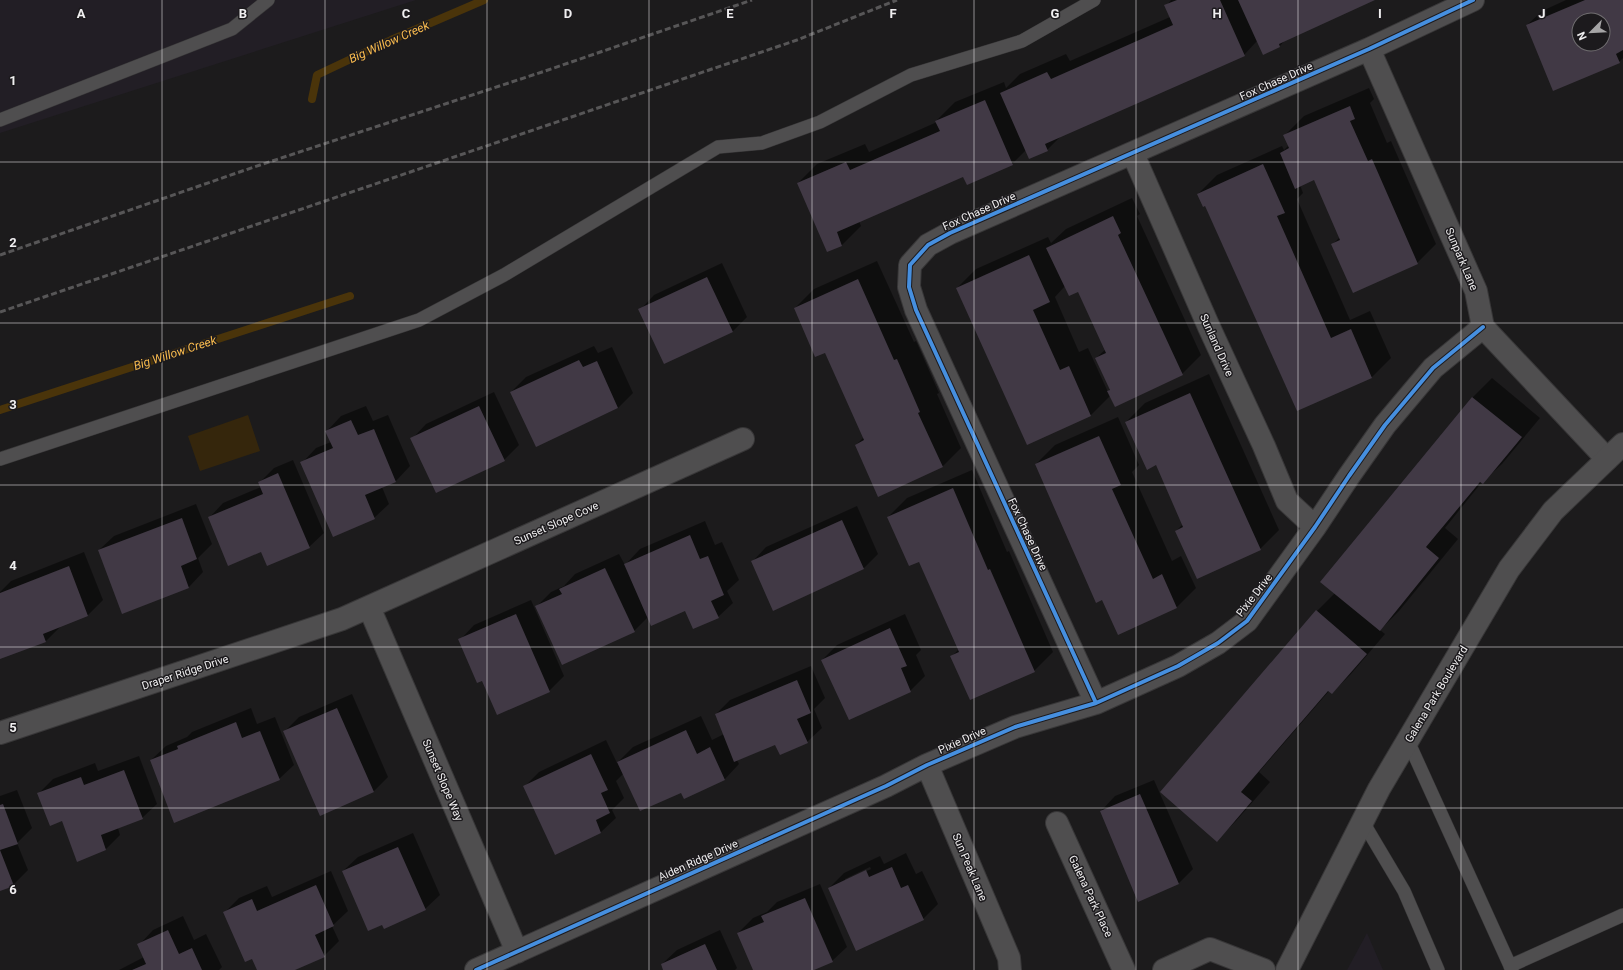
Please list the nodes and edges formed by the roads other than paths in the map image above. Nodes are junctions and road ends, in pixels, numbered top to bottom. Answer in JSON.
{"nodes":[{"id":1,"x":268,"y":0,"type":"edge"},
{"id":2,"x":1094,"y":0,"type":"edge"},
{"id":3,"x":1473,"y":0,"type":"edge"},
{"id":4,"x":1369,"y":49,"type":"junction"},
{"id":5,"x":0,"y":120,"type":"edge"},
{"id":6,"x":1133,"y":154,"type":"junction"},
{"id":7,"x":1483,"y":327,"type":"junction"},
{"id":8,"x":743,"y":439,"type":"dead end"},
{"id":9,"x":1623,"y":444,"type":"edge"},
{"id":10,"x":0,"y":459,"type":"edge"},
{"id":11,"x":1608,"y":459,"type":"junction"},
{"id":12,"x":1315,"y":527,"type":"junction"},
{"id":13,"x":369,"y":607,"type":"junction"},
{"id":14,"x":1096,"y":703,"type":"junction"},
{"id":15,"x":0,"y":733,"type":"edge"},
{"id":16,"x":1408,"y":741,"type":"junction"},
{"id":17,"x":927,"y":765,"type":"junction"},
{"id":18,"x":1363,"y":822,"type":"junction"},
{"id":19,"x":1057,"y":823,"type":"dead end"},
{"id":20,"x":1623,"y":915,"type":"edge"},
{"id":21,"x":517,"y":952,"type":"junction"},
{"id":22,"x":1511,"y":968,"type":"edge"},
{"id":23,"x":476,"y":970,"type":"edge"},
{"id":24,"x":1010,"y":970,"type":"edge"},
{"id":25,"x":1124,"y":970,"type":"edge"},
{"id":26,"x":1164,"y":970,"type":"edge"},
{"id":27,"x":1264,"y":970,"type":"edge"},
{"id":28,"x":1287,"y":970,"type":"edge"},
{"id":29,"x":1438,"y":970,"type":"edge"}],
"edges":[{"from":1,"to":5,"type":"lane"},
{"from":2,"to":10,"type":"lane"},
{"from":3,"to":4,"type":"street","name":"Fox Chase Drive"},
{"from":4,"to":6,"type":"street","name":"Fox Chase Drive"},
{"from":4,"to":7,"type":"street","name":"Sunpark Lane"},
{"from":6,"to":12,"type":"street","name":"Sunland Drive"},
{"from":6,"to":14,"type":"street","name":"Fox Chase Drive"},
{"from":7,"to":11,"type":"street"},
{"from":7,"to":12,"type":"street","name":"Pixie Drive"},
{"from":8,"to":13,"type":"street","name":"Sunset Slope Cove"},
{"from":9,"to":11,"type":"street","name":"Galena Park Boulevard"},
{"from":11,"to":16,"type":"street","name":"Galena Park Boulevard"},
{"from":12,"to":14,"type":"street","name":"Pixie Drive"},
{"from":13,"to":15,"type":"street","name":"Draper Ridge Drive"},
{"from":13,"to":21,"type":"street","name":"Sunset Slope Way"},
{"from":14,"to":17,"type":"street","name":"Pixie Drive"},
{"from":16,"to":18,"type":"street","name":"Galena Park Boulevard"},
{"from":16,"to":22,"type":"lane"},
{"from":17,"to":21,"type":"street","name":"Aiden Ridge Drive"},
{"from":17,"to":24,"type":"street","name":"Sun Peak Lane"},
{"from":18,"to":28,"type":"street","name":"Galena Park Boulevard"},
{"from":18,"to":29,"type":"lane"},
{"from":19,"to":25,"type":"street","name":"Galena Park Place"},
{"from":20,"to":22,"type":"lane"},
{"from":21,"to":23,"type":"street","name":"Aiden Ridge Drive"},
{"from":26,"to":27,"type":"street"}]}
